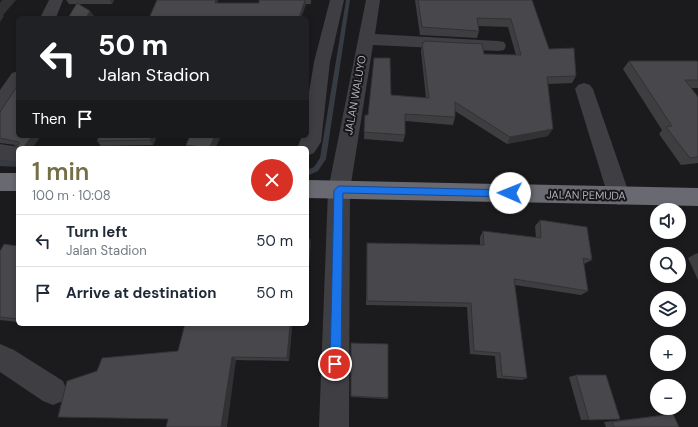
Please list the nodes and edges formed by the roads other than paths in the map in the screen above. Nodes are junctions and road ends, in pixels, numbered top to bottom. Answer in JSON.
{"nodes":[{"id":1,"x":56,"y":0,"type":"edge"},
{"id":2,"x":337,"y":0,"type":"edge"},
{"id":3,"x":373,"y":0,"type":"edge"},
{"id":4,"x":49,"y":16,"type":"edge"},
{"id":5,"x":366,"y":39,"type":"junction"},
{"id":6,"x":498,"y":46,"type":"dead end"},
{"id":7,"x":315,"y":61,"type":"edge"},
{"id":8,"x":16,"y":81,"type":"edge"},
{"id":9,"x":584,"y":89,"type":"dead end"},
{"id":10,"x":0,"y":104,"type":"edge"},
{"id":11,"x":308,"y":146,"type":"edge"},
{"id":12,"x":0,"y":152,"type":"edge"},
{"id":13,"x":16,"y":154,"type":"edge"},
{"id":14,"x":0,"y":182,"type":"edge"},
{"id":15,"x":16,"y":182,"type":"edge"},
{"id":16,"x":309,"y":189,"type":"edge"},
{"id":17,"x":339,"y":190,"type":"junction"},
{"id":18,"x":619,"y":196,"type":"junction"},
{"id":19,"x":698,"y":197,"type":"edge"},
{"id":20,"x":0,"y":357,"type":"edge"},
{"id":21,"x":53,"y":391,"type":"dead end"},
{"id":22,"x":334,"y":427,"type":"edge"}],
"edges":[{"from":1,"to":4,"type":"street"},
{"from":2,"to":7,"type":"street"},
{"from":3,"to":5,"type":"street","name":"JALAN WALUYO"},
{"from":5,"to":6,"type":"street"},
{"from":5,"to":17,"type":"street","name":"JALAN WALUYO"},
{"from":7,"to":11,"type":"street"},
{"from":8,"to":10,"type":"street"},
{"from":9,"to":18,"type":"street"},
{"from":12,"to":13,"type":"street"},
{"from":14,"to":15,"type":"highway"},
{"from":16,"to":17,"type":"highway","name":"JALAN PEMUDA"},
{"from":17,"to":18,"type":"highway","name":"JALAN PEMUDA"},
{"from":17,"to":22,"type":"street","name":"JALAN WALUYO"},
{"from":18,"to":19,"type":"highway","name":"JALAN PEMUDA"},
{"from":20,"to":21,"type":"street"}]}
